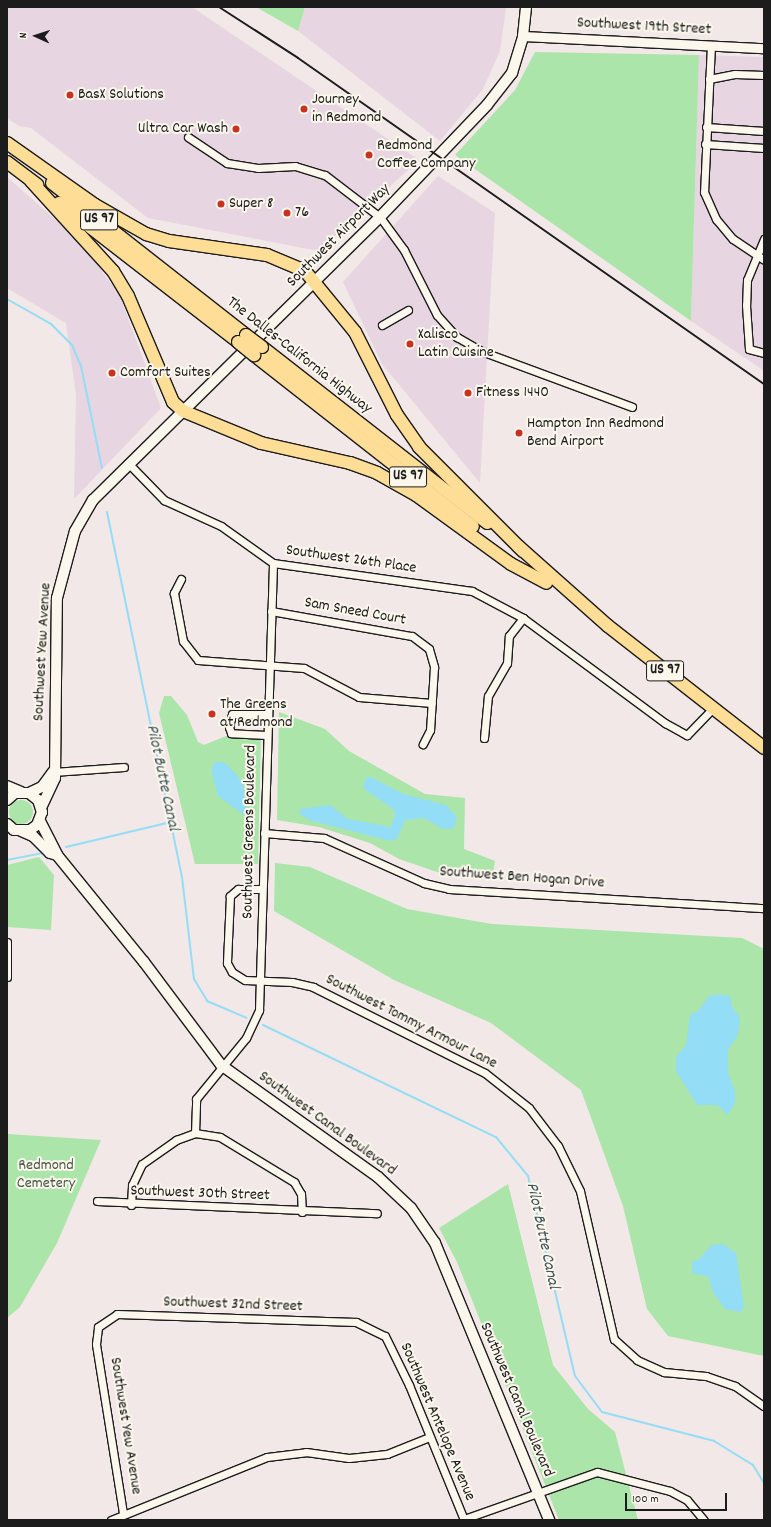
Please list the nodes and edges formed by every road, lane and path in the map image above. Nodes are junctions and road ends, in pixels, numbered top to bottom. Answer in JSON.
{"nodes":[{"id":1,"x":526,"y":7,"type":"edge"},
{"id":2,"x":523,"y":36,"type":"junction"},
{"id":3,"x":711,"y":45,"type":"junction"},
{"id":4,"x":764,"y":48,"type":"edge"},
{"id":5,"x":764,"y":75,"type":"edge"},
{"id":6,"x":709,"y":79,"type":"junction"},
{"id":7,"x":706,"y":127,"type":"junction"},
{"id":8,"x":764,"y":131,"type":"edge"},
{"id":9,"x":188,"y":137,"type":"dead end"},
{"id":10,"x":7,"y":144,"type":"edge"},
{"id":11,"x":705,"y":144,"type":"junction"},
{"id":12,"x":7,"y":148,"type":"edge"},
{"id":13,"x":764,"y":148,"type":"edge"},
{"id":14,"x":7,"y":162,"type":"edge"},
{"id":15,"x":31,"y":181,"type":"junction"},
{"id":16,"x":380,"y":217,"type":"junction"},
{"id":17,"x":764,"y":239,"type":"edge"},
{"id":18,"x":764,"y":260,"type":"edge"},
{"id":19,"x":315,"y":281,"type":"junction"},
{"id":20,"x":408,"y":310,"type":"dead end"},
{"id":21,"x":382,"y":325,"type":"dead end"},
{"id":22,"x":242,"y":339,"type":"junction"},
{"id":23,"x":258,"y":351,"type":"junction"},
{"id":24,"x":764,"y":354,"type":"edge"},
{"id":25,"x":632,"y":407,"type":"dead end"},
{"id":26,"x":183,"y":411,"type":"junction"},
{"id":27,"x":128,"y":463,"type":"junction"},
{"id":28,"x":523,"y":551,"type":"junction"},
{"id":29,"x":273,"y":563,"type":"junction"},
{"id":30,"x":181,"y":579,"type":"dead end"},
{"id":31,"x":546,"y":583,"type":"junction"},
{"id":32,"x":567,"y":592,"type":"junction"},
{"id":33,"x":271,"y":611,"type":"junction"},
{"id":34,"x":523,"y":618,"type":"junction"},
{"id":35,"x":268,"y":665,"type":"junction"},
{"id":36,"x":432,"y":703,"type":"junction"},
{"id":37,"x":713,"y":708,"type":"junction"},
{"id":38,"x":267,"y":714,"type":"junction"},
{"id":39,"x":266,"y":735,"type":"junction"},
{"id":40,"x":484,"y":738,"type":"dead end"},
{"id":41,"x":423,"y":744,"type":"dead end"},
{"id":42,"x":764,"y":748,"type":"edge"},
{"id":43,"x":124,"y":767,"type":"dead end"},
{"id":44,"x":53,"y":772,"type":"junction"},
{"id":45,"x":7,"y":786,"type":"edge"},
{"id":46,"x":25,"y":793,"type":"junction"},
{"id":47,"x":7,"y":800,"type":"edge"},
{"id":48,"x":42,"y":808,"type":"junction"},
{"id":49,"x":40,"y":821,"type":"junction"},
{"id":50,"x":12,"y":829,"type":"edge"},
{"id":51,"x":264,"y":833,"type":"junction"},
{"id":52,"x":57,"y":855,"type":"junction"},
{"id":53,"x":262,"y":888,"type":"junction"},
{"id":54,"x":764,"y":908,"type":"edge"},
{"id":55,"x":7,"y":942,"type":"edge"},
{"id":56,"x":7,"y":977,"type":"edge"},
{"id":57,"x":261,"y":983,"type":"junction"},
{"id":58,"x":220,"y":1065,"type":"junction"},
{"id":59,"x":195,"y":1133,"type":"junction"},
{"id":60,"x":97,"y":1201,"type":"dead end"},
{"id":61,"x":131,"y":1205,"type":"junction"},
{"id":62,"x":302,"y":1212,"type":"junction"},
{"id":63,"x":377,"y":1213,"type":"dead end"},
{"id":64,"x":384,"y":1336,"type":"joint"},
{"id":65,"x":96,"y":1344,"type":"joint"},
{"id":66,"x":764,"y":1406,"type":"edge"},
{"id":67,"x":429,"y":1437,"type":"junction"},
{"id":68,"x":539,"y":1494,"type":"junction"},
{"id":69,"x":123,"y":1513,"type":"junction"},
{"id":70,"x":111,"y":1520,"type":"edge"},
{"id":71,"x":464,"y":1520,"type":"edge"},
{"id":72,"x":549,"y":1520,"type":"edge"},
{"id":73,"x":704,"y":1520,"type":"edge"}],
"edges":[{"from":1,"to":2,"type":"main road","name":"Southwest Airport Way"},
{"from":2,"to":3,"type":"street","name":"Southwest 19th Street"},
{"from":2,"to":16,"type":"main road","name":"Southwest Airport Way"},
{"from":3,"to":4,"type":"street","name":"Southwest 19th Street"},
{"from":3,"to":6,"type":"street"},
{"from":5,"to":6,"type":"street"},
{"from":6,"to":7,"type":"street"},
{"from":7,"to":8,"type":"street"},
{"from":7,"to":11,"type":"street"},
{"from":9,"to":16,"type":"street"},
{"from":10,"to":19,"type":"highway"},
{"from":11,"to":13,"type":"street"},
{"from":11,"to":18,"type":"street"},
{"from":12,"to":22,"type":"highway","name":"The Dalles-California Highway","number":"US 97"},
{"from":14,"to":15,"type":"highway","name":"The Dalles-California Highway","number":"US 97"},
{"from":15,"to":22,"type":"highway","name":"The Dalles-California Highway","number":"US 97"},
{"from":15,"to":26,"type":"highway"},
{"from":16,"to":19,"type":"main road","name":"Southwest Airport Way"},
{"from":16,"to":25,"type":"street"},
{"from":17,"to":24,"type":"street"},
{"from":19,"to":26,"type":"main road","name":"Southwest Airport Way"},
{"from":19,"to":28,"type":"highway"},
{"from":20,"to":21,"type":"street"},
{"from":22,"to":23,"type":"highway","name":"The Dalles-California Highway","number":"US 97","bridge":true},
{"from":23,"to":28,"type":"highway","name":"The Dalles-California Highway","number":"US 97"},
{"from":23,"to":31,"type":"highway","name":"The Dalles-California Highway","number":"US 97"},
{"from":26,"to":27,"type":"main road","name":"Southwest Yew Avenue"},
{"from":26,"to":31,"type":"highway"},
{"from":27,"to":29,"type":"street","name":"Southwest 26th Place"},
{"from":27,"to":44,"type":"main road","name":"Southwest Yew Avenue"},
{"from":28,"to":32,"type":"highway","name":"The Dalles-California Highway","number":"US 97"},
{"from":29,"to":33,"type":"street","name":"Southwest Greens Boulevard"},
{"from":29,"to":34,"type":"street","name":"Southwest 26th Place"},
{"from":30,"to":35,"type":"street"},
{"from":31,"to":32,"type":"highway","name":"The Dalles-California Highway","number":"US 97"},
{"from":32,"to":37,"type":"highway","name":"The Dalles-California Highway","number":"US 97"},
{"from":33,"to":35,"type":"street","name":"Southwest Greens Boulevard"},
{"from":33,"to":36,"type":"street","name":"Sam Sneed Court"},
{"from":34,"to":37,"type":"street","name":"Southwest 26th Place"},
{"from":34,"to":40,"type":"street"},
{"from":35,"to":36,"type":"street"},
{"from":35,"to":38,"type":"street","name":"Southwest Greens Boulevard"},
{"from":36,"to":41,"type":"street","name":"Sam Sneed Court"},
{"from":37,"to":42,"type":"highway","name":"The Dalles-California Highway","number":"US 97"},
{"from":38,"to":39,"type":"street","name":"Southwest Greens Boulevard"},
{"from":38,"to":39,"type":"street"},
{"from":39,"to":51,"type":"street","name":"Southwest Greens Boulevard"},
{"from":43,"to":44,"type":"street"},
{"from":44,"to":46,"type":"main road"},
{"from":44,"to":48,"type":"main road","name":"Southwest Yew Avenue"},
{"from":45,"to":46,"type":"main road"},
{"from":46,"to":47,"type":"main road"},
{"from":46,"to":48,"type":"main road"},
{"from":48,"to":49,"type":"main road","name":"Southwest Yew Avenue"},
{"from":49,"to":50,"type":"main road"},
{"from":49,"to":52,"type":"main road","name":"Southwest Canal Boulevard"},
{"from":50,"to":52,"type":"main road","name":"Southwest Canal Boulevard"},
{"from":51,"to":53,"type":"street","name":"Southwest Greens Boulevard"},
{"from":51,"to":54,"type":"street","name":"Southwest Ben Hogan Drive"},
{"from":52,"to":58,"type":"main road","name":"Southwest Canal Boulevard"},
{"from":53,"to":57,"type":"street","name":"Southwest Greens Boulevard"},
{"from":53,"to":57,"type":"street","name":"Southwest Tommy Armour Lane"},
{"from":55,"to":56,"type":"street"},
{"from":57,"to":58,"type":"street","name":"Southwest Greens Boulevard"},
{"from":57,"to":66,"type":"street","name":"Southwest Tommy Armour Lane"},
{"from":58,"to":59,"type":"street","name":"Southwest Greens Boulevard"},
{"from":58,"to":68,"type":"main road","name":"Southwest Canal Boulevard"},
{"from":59,"to":61,"type":"street"},
{"from":59,"to":62,"type":"street"},
{"from":60,"to":61,"type":"street","name":"Southwest 30th Street"},
{"from":61,"to":62,"type":"street","name":"Southwest 30th Street"},
{"from":62,"to":63,"type":"street","name":"Southwest 30th Street"},
{"from":64,"to":65,"type":"street","name":"Southwest 32nd Street"},
{"from":64,"to":67,"type":"street","name":"Southwest Antelope Avenue"},
{"from":65,"to":69,"type":"street","name":"Southwest Yew Avenue"},
{"from":67,"to":69,"type":"street"},
{"from":67,"to":71,"type":"street","name":"Southwest Antelope Avenue"},
{"from":68,"to":71,"type":"street"},
{"from":68,"to":72,"type":"main road","name":"Southwest Canal Boulevard"},
{"from":68,"to":73,"type":"street"},
{"from":69,"to":70,"type":"street"}]}
